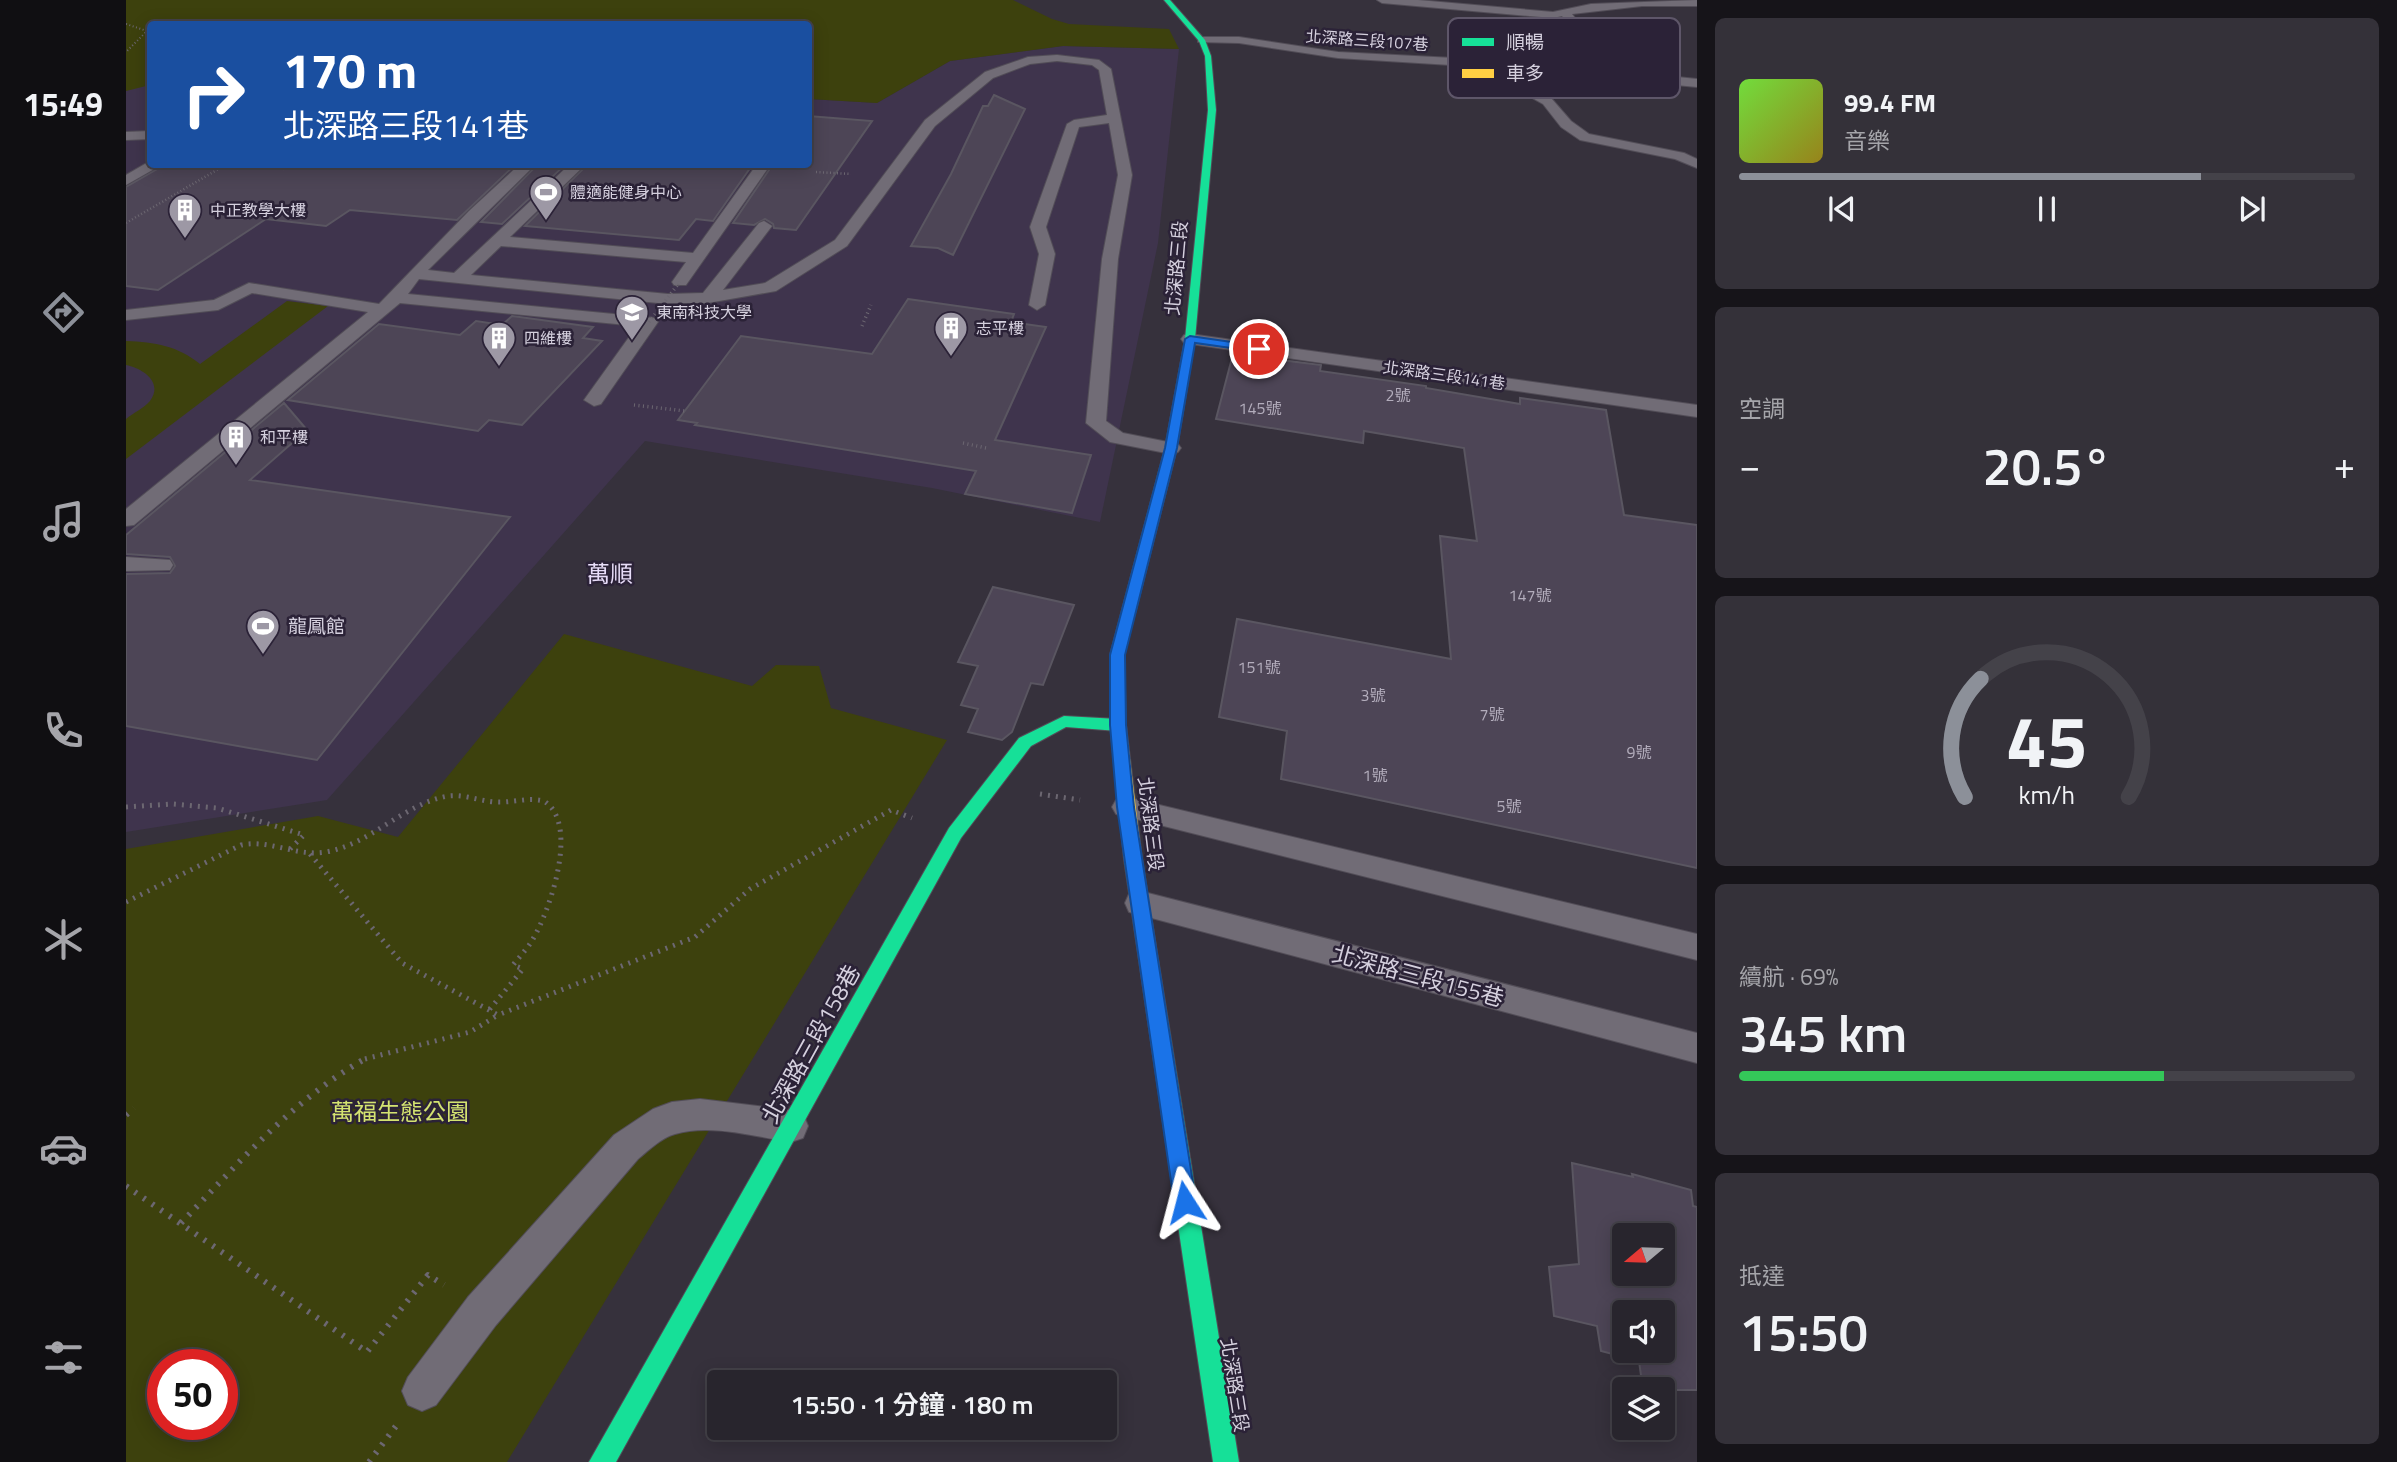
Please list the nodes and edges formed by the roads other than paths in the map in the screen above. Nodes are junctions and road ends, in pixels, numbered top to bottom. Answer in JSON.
{"nodes":[{"id":1,"x":1167,"y":0,"type":"edge"},
{"id":2,"x":1381,"y":0,"type":"edge"},
{"id":3,"x":1697,"y":3,"type":"edge"},
{"id":4,"x":1566,"y":14,"type":"junction"},
{"id":5,"x":1569,"y":18,"type":"edge"},
{"id":6,"x":1202,"y":40,"type":"junction"},
{"id":7,"x":1448,"y":62,"type":"edge"},
{"id":8,"x":1542,"y":98,"type":"edge"},
{"id":9,"x":1115,"y":118,"type":"junction"},
{"id":10,"x":147,"y":135,"type":"edge"},
{"id":11,"x":126,"y":136,"type":"edge"},
{"id":12,"x":1697,"y":164,"type":"edge"},
{"id":13,"x":149,"y":168,"type":"edge"},
{"id":14,"x":526,"y":168,"type":"edge"},
{"id":15,"x":575,"y":168,"type":"edge"},
{"id":16,"x":761,"y":168,"type":"edge"},
{"id":17,"x":126,"y":181,"type":"edge"},
{"id":18,"x":764,"y":226,"type":"dead end"},
{"id":19,"x":500,"y":241,"type":"junction"},
{"id":20,"x":697,"y":258,"type":"junction"},
{"id":21,"x":415,"y":274,"type":"junction"},
{"id":22,"x":457,"y":279,"type":"junction"},
{"id":23,"x":680,"y":282,"type":"road end"},
{"id":24,"x":708,"y":298,"type":"junction"},
{"id":25,"x":389,"y":303,"type":"junction"},
{"id":26,"x":1037,"y":305,"type":"dead end"},
{"id":27,"x":126,"y":315,"type":"edge"},
{"id":28,"x":649,"y":322,"type":"joint"},
{"id":29,"x":1190,"y":339,"type":"junction"},
{"id":30,"x":594,"y":400,"type":"dead end"},
{"id":31,"x":1697,"y":411,"type":"edge"},
{"id":32,"x":1171,"y":448,"type":"junction"},
{"id":33,"x":126,"y":520,"type":"edge"},
{"id":34,"x":126,"y":564,"type":"edge"},
{"id":35,"x":162,"y":565,"type":"dead end"},
{"id":36,"x":1118,"y":725,"type":"junction"},
{"id":37,"x":1126,"y":807,"type":"junction"},
{"id":38,"x":1140,"y":903,"type":"junction"},
{"id":39,"x":1697,"y":947,"type":"edge"},
{"id":40,"x":1697,"y":1048,"type":"edge"},
{"id":41,"x":791,"y":1126,"type":"junction"},
{"id":42,"x":422,"y":1391,"type":"dead end"},
{"id":43,"x":602,"y":1462,"type":"edge"},
{"id":44,"x":1226,"y":1462,"type":"edge"}],
"edges":[{"from":1,"to":6,"type":"main road","name":"北深路三段"},
{"from":2,"to":4,"type":"lane"},
{"from":3,"to":4,"type":"lane"},
{"from":4,"to":5,"type":"lane"},
{"from":6,"to":7,"type":"lane","name":"北深路三段107巷"},
{"from":6,"to":29,"type":"main road","name":"北深路三段"},
{"from":8,"to":12,"type":"lane"},
{"from":9,"to":24,"type":"lane"},
{"from":9,"to":26,"type":"lane"},
{"from":9,"to":32,"type":"lane"},
{"from":10,"to":11,"type":"lane"},
{"from":13,"to":17,"type":"lane"},
{"from":14,"to":21,"type":"lane"},
{"from":15,"to":19,"type":"lane"},
{"from":16,"to":20,"type":"lane"},
{"from":18,"to":24,"type":"lane"},
{"from":19,"to":20,"type":"lane"},
{"from":19,"to":22,"type":"lane"},
{"from":20,"to":23,"type":"lane"},
{"from":21,"to":22,"type":"lane"},
{"from":21,"to":25,"type":"lane"},
{"from":22,"to":24,"type":"lane"},
{"from":25,"to":27,"type":"lane"},
{"from":25,"to":28,"type":"lane"},
{"from":25,"to":33,"type":"lane"},
{"from":28,"to":30,"type":"lane"},
{"from":29,"to":31,"type":"lane","name":"北深路三段141巷"},
{"from":29,"to":32,"type":"main road","name":"北深路三段"},
{"from":32,"to":36,"type":"main road","name":"北深路三段"},
{"from":34,"to":35,"type":"lane"},
{"from":36,"to":37,"type":"main road","name":"北深路三段"},
{"from":36,"to":41,"type":"main road","name":"北深路三段158巷"},
{"from":37,"to":38,"type":"main road","name":"北深路三段"},
{"from":37,"to":39,"type":"lane"},
{"from":38,"to":40,"type":"lane","name":"北深路三段155巷"},
{"from":38,"to":44,"type":"main road","name":"北深路三段"},
{"from":41,"to":42,"type":"lane"},
{"from":41,"to":43,"type":"main road","name":"北深路三段158巷"}]}
